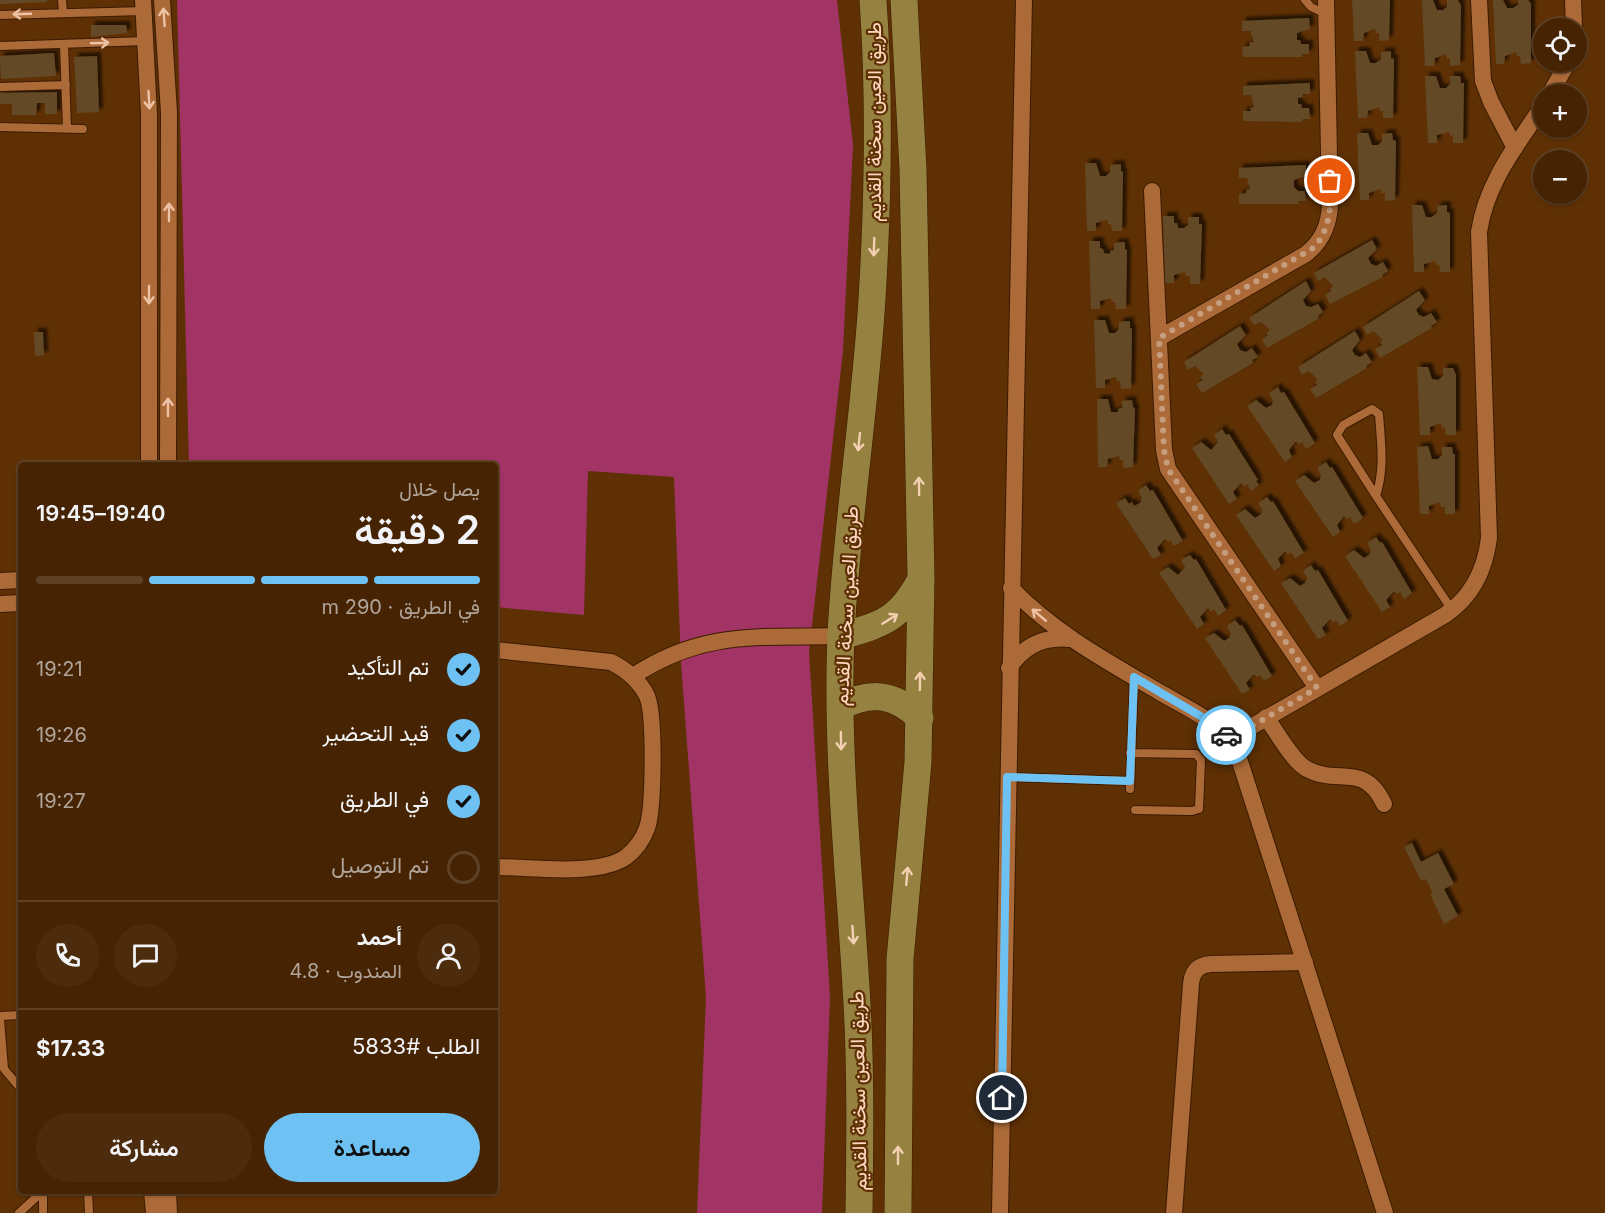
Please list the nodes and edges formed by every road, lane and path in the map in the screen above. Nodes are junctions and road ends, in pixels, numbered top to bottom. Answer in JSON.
{"nodes":[{"id":1,"x":62,"y":0,"type":"edge"},
{"id":2,"x":162,"y":0,"type":"edge"},
{"id":3,"x":873,"y":0,"type":"edge"},
{"id":4,"x":904,"y":0,"type":"edge"},
{"id":5,"x":1024,"y":0,"type":"edge"},
{"id":6,"x":1305,"y":0,"type":"edge"},
{"id":7,"x":1479,"y":0,"type":"edge"},
{"id":8,"x":1573,"y":0,"type":"edge"},
{"id":9,"x":143,"y":6,"type":"edge"},
{"id":10,"x":1326,"y":7,"type":"edge"},
{"id":11,"x":63,"y":13,"type":"junction"},
{"id":12,"x":0,"y":15,"type":"edge"},
{"id":13,"x":1574,"y":18,"type":"edge"},
{"id":14,"x":146,"y":41,"type":"junction"},
{"id":15,"x":64,"y":44,"type":"junction"},
{"id":16,"x":0,"y":46,"type":"edge"},
{"id":17,"x":66,"y":85,"type":"junction"},
{"id":18,"x":0,"y":87,"type":"edge"},
{"id":19,"x":1533,"y":121,"type":"edge"},
{"id":20,"x":0,"y":127,"type":"edge"},
{"id":21,"x":67,"y":129,"type":"junction"},
{"id":22,"x":83,"y":129,"type":"dead end"},
{"id":23,"x":1515,"y":148,"type":"junction"},
{"id":24,"x":1152,"y":191,"type":"dead end"},
{"id":25,"x":1159,"y":338,"type":"junction"},
{"id":26,"x":149,"y":462,"type":"edge"},
{"id":27,"x":168,"y":462,"type":"edge"},
{"id":28,"x":1376,"y":496,"type":"junction"},
{"id":29,"x":921,"y":578,"type":"junction"},
{"id":30,"x":18,"y":580,"type":"edge"},
{"id":31,"x":0,"y":581,"type":"edge"},
{"id":32,"x":1011,"y":588,"type":"junction"},
{"id":33,"x":18,"y":603,"type":"edge"},
{"id":34,"x":0,"y":604,"type":"edge"},
{"id":35,"x":1452,"y":610,"type":"junction"},
{"id":36,"x":841,"y":636,"type":"junction"},
{"id":37,"x":1070,"y":639,"type":"junction"},
{"id":38,"x":498,"y":650,"type":"edge"},
{"id":39,"x":1009,"y":668,"type":"junction"},
{"id":40,"x":633,"y":676,"type":"junction"},
{"id":41,"x":1134,"y":677,"type":"junction"},
{"id":42,"x":1317,"y":688,"type":"junction"},
{"id":43,"x":840,"y":707,"type":"junction"},
{"id":44,"x":1266,"y":717,"type":"junction"},
{"id":45,"x":920,"y":718,"type":"junction"},
{"id":46,"x":1230,"y":739,"type":"junction"},
{"id":47,"x":1130,"y":753,"type":"junction"},
{"id":48,"x":1007,"y":777,"type":"junction"},
{"id":49,"x":1384,"y":804,"type":"dead end"},
{"id":50,"x":1135,"y":810,"type":"dead end"},
{"id":51,"x":498,"y":867,"type":"edge"},
{"id":52,"x":1305,"y":962,"type":"junction"},
{"id":53,"x":18,"y":1015,"type":"edge"},
{"id":54,"x":0,"y":1017,"type":"edge"},
{"id":55,"x":18,"y":1085,"type":"edge"},
{"id":56,"x":40,"y":1194,"type":"edge"},
{"id":57,"x":43,"y":1194,"type":"edge"},
{"id":58,"x":88,"y":1194,"type":"edge"},
{"id":59,"x":152,"y":1194,"type":"edge"},
{"id":60,"x":168,"y":1194,"type":"edge"},
{"id":61,"x":19,"y":1213,"type":"edge"},
{"id":62,"x":43,"y":1213,"type":"edge"},
{"id":63,"x":89,"y":1213,"type":"edge"},
{"id":64,"x":154,"y":1213,"type":"edge"},
{"id":65,"x":169,"y":1213,"type":"edge"},
{"id":66,"x":859,"y":1213,"type":"edge"},
{"id":67,"x":898,"y":1213,"type":"edge"},
{"id":68,"x":1000,"y":1213,"type":"edge"},
{"id":69,"x":1174,"y":1213,"type":"edge"},
{"id":70,"x":1385,"y":1213,"type":"edge"}],
"edges":[{"from":1,"to":11,"type":"lane"},
{"from":27,"to":2,"type":"street","one_way":true},
{"from":3,"to":36,"type":"main road","name":"طريق العين سخنة القديم","one_way":true},
{"from":29,"to":4,"type":"main road","name":"طريق العين سخنة القديم","one_way":true},
{"from":5,"to":32,"type":"street"},
{"from":6,"to":10,"type":"lane"},
{"from":7,"to":23,"type":"street"},
{"from":8,"to":13,"type":"street"},
{"from":9,"to":11,"type":"lane"},
{"from":9,"to":14,"type":"street"},
{"from":10,"to":25,"type":"street"},
{"from":11,"to":12,"type":"lane","one_way":true},
{"from":15,"to":14,"type":"lane","one_way":true},
{"from":14,"to":26,"type":"street","one_way":true},
{"from":15,"to":16,"type":"lane"},
{"from":15,"to":17,"type":"lane"},
{"from":17,"to":18,"type":"lane"},
{"from":17,"to":21,"type":"lane"},
{"from":19,"to":23,"type":"street"},
{"from":20,"to":21,"type":"lane"},
{"from":21,"to":22,"type":"lane"},
{"from":23,"to":35,"type":"street"},
{"from":24,"to":25,"type":"street"},
{"from":25,"to":42,"type":"street"},
{"from":28,"to":28,"type":"lane"},
{"from":28,"to":35,"type":"lane"},
{"from":36,"to":29,"type":"main road","one_way":true},
{"from":45,"to":29,"type":"main road","name":"طريق العين سخنة القديم","one_way":true},
{"from":30,"to":31,"type":"street"},
{"from":37,"to":32,"type":"street","one_way":true},
{"from":32,"to":39,"type":"street"},
{"from":33,"to":34,"type":"street"},
{"from":35,"to":42,"type":"street"},
{"from":36,"to":40,"type":"street"},
{"from":36,"to":43,"type":"main road","name":"طريق العين سخنة القديم"},
{"from":37,"to":39,"type":"street"},
{"from":37,"to":41,"type":"street"},
{"from":38,"to":40,"type":"street"},
{"from":39,"to":48,"type":"street"},
{"from":40,"to":51,"type":"street"},
{"from":41,"to":46,"type":"street"},
{"from":41,"to":47,"type":"lane"},
{"from":42,"to":44,"type":"street"},
{"from":43,"to":45,"type":"main road"},
{"from":43,"to":66,"type":"main road","name":"طريق العين سخنة القديم","one_way":true},
{"from":44,"to":46,"type":"street"},
{"from":44,"to":49,"type":"street"},
{"from":67,"to":45,"type":"main road","name":"طريق العين سخنة القديم","one_way":true},
{"from":46,"to":52,"type":"street"},
{"from":47,"to":48,"type":"lane"},
{"from":47,"to":50,"type":"lane"},
{"from":48,"to":68,"type":"street"},
{"from":52,"to":69,"type":"street"},
{"from":52,"to":70,"type":"street"},
{"from":53,"to":54,"type":"lane"},
{"from":54,"to":55,"type":"lane"},
{"from":56,"to":61,"type":"lane"},
{"from":57,"to":62,"type":"lane"},
{"from":58,"to":63,"type":"lane"},
{"from":59,"to":64,"type":"street"},
{"from":60,"to":65,"type":"street"}]}
